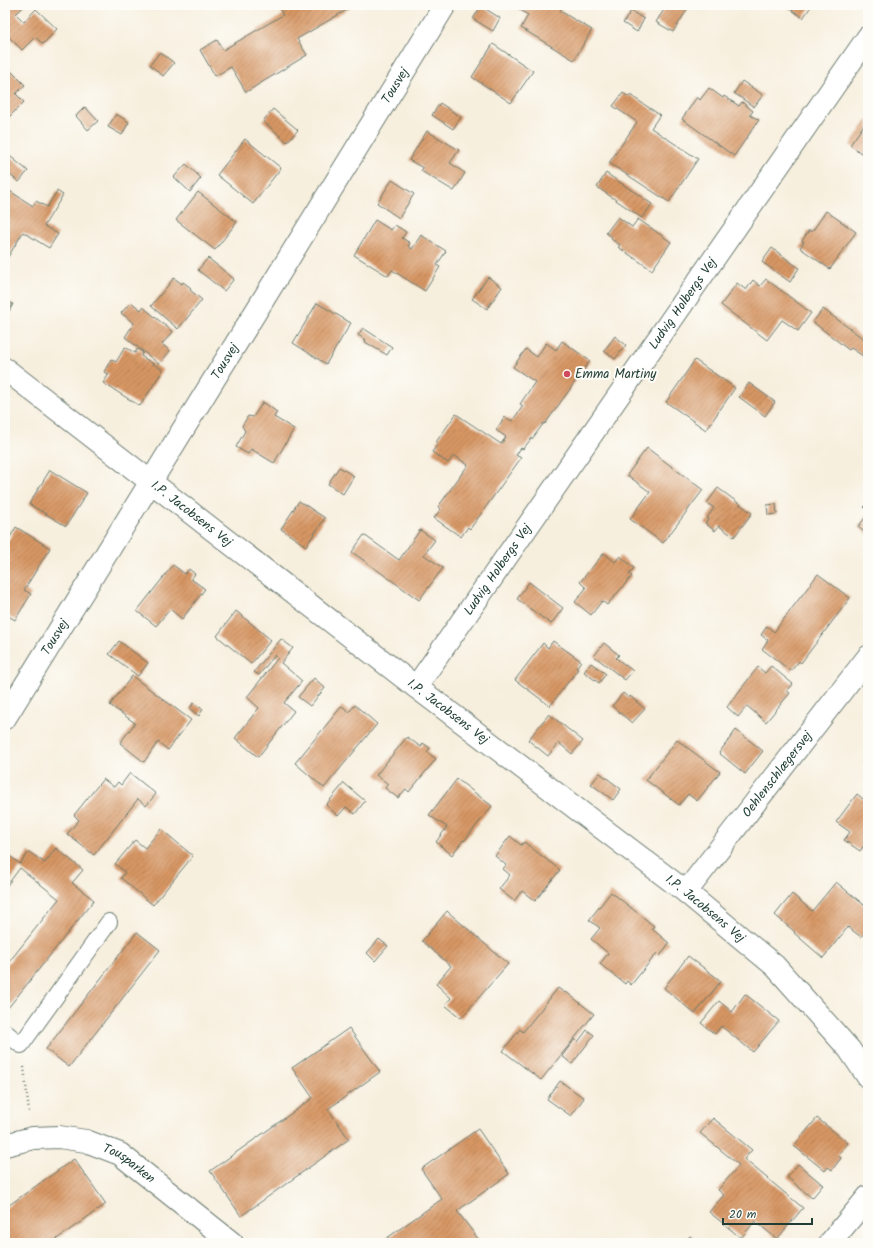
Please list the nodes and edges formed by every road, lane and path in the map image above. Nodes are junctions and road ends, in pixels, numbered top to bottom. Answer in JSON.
{"nodes":[{"id":1,"x":445,"y":5,"type":"edge"},
{"id":2,"x":868,"y":37,"type":"edge"},
{"id":3,"x":5,"y":369,"type":"edge"},
{"id":4,"x":151,"y":481,"type":"junction"},
{"id":5,"x":868,"y":656,"type":"edge"},
{"id":6,"x":416,"y":688,"type":"junction"},
{"id":7,"x":5,"y":718,"type":"edge"},
{"id":8,"x":686,"y":892,"type":"junction"},
{"id":9,"x":109,"y":922,"type":"dead end"},
{"id":10,"x":5,"y":1032,"type":"edge"},
{"id":11,"x":21,"y":1045,"type":"junction"},
{"id":12,"x":868,"y":1077,"type":"edge"},
{"id":13,"x":33,"y":1138,"type":"junction"},
{"id":14,"x":5,"y":1145,"type":"edge"},
{"id":15,"x":868,"y":1197,"type":"edge"},
{"id":16,"x":232,"y":1243,"type":"edge"},
{"id":17,"x":830,"y":1243,"type":"edge"}],
"edges":[{"from":1,"to":4,"type":"street","name":"Tousvej"},
{"from":2,"to":6,"type":"street","name":"Ludvig Holbergs Vej"},
{"from":3,"to":4,"type":"street","name":"I.P. Jacobsens Vej"},
{"from":4,"to":6,"type":"street","name":"I.P. Jacobsens Vej"},
{"from":4,"to":7,"type":"street","name":"Tousvej"},
{"from":5,"to":8,"type":"street","name":"Oehlenschlægersvej"},
{"from":6,"to":8,"type":"street","name":"I.P. Jacobsens Vej"},
{"from":8,"to":12,"type":"street","name":"I.P. Jacobsens Vej"},
{"from":9,"to":11,"type":"lane"},
{"from":10,"to":11,"type":"lane"},
{"from":11,"to":13,"type":"path"},
{"from":13,"to":14,"type":"street","name":"Tousparken"},
{"from":13,"to":16,"type":"street","name":"Tousparken"},
{"from":15,"to":17,"type":"street"}]}
